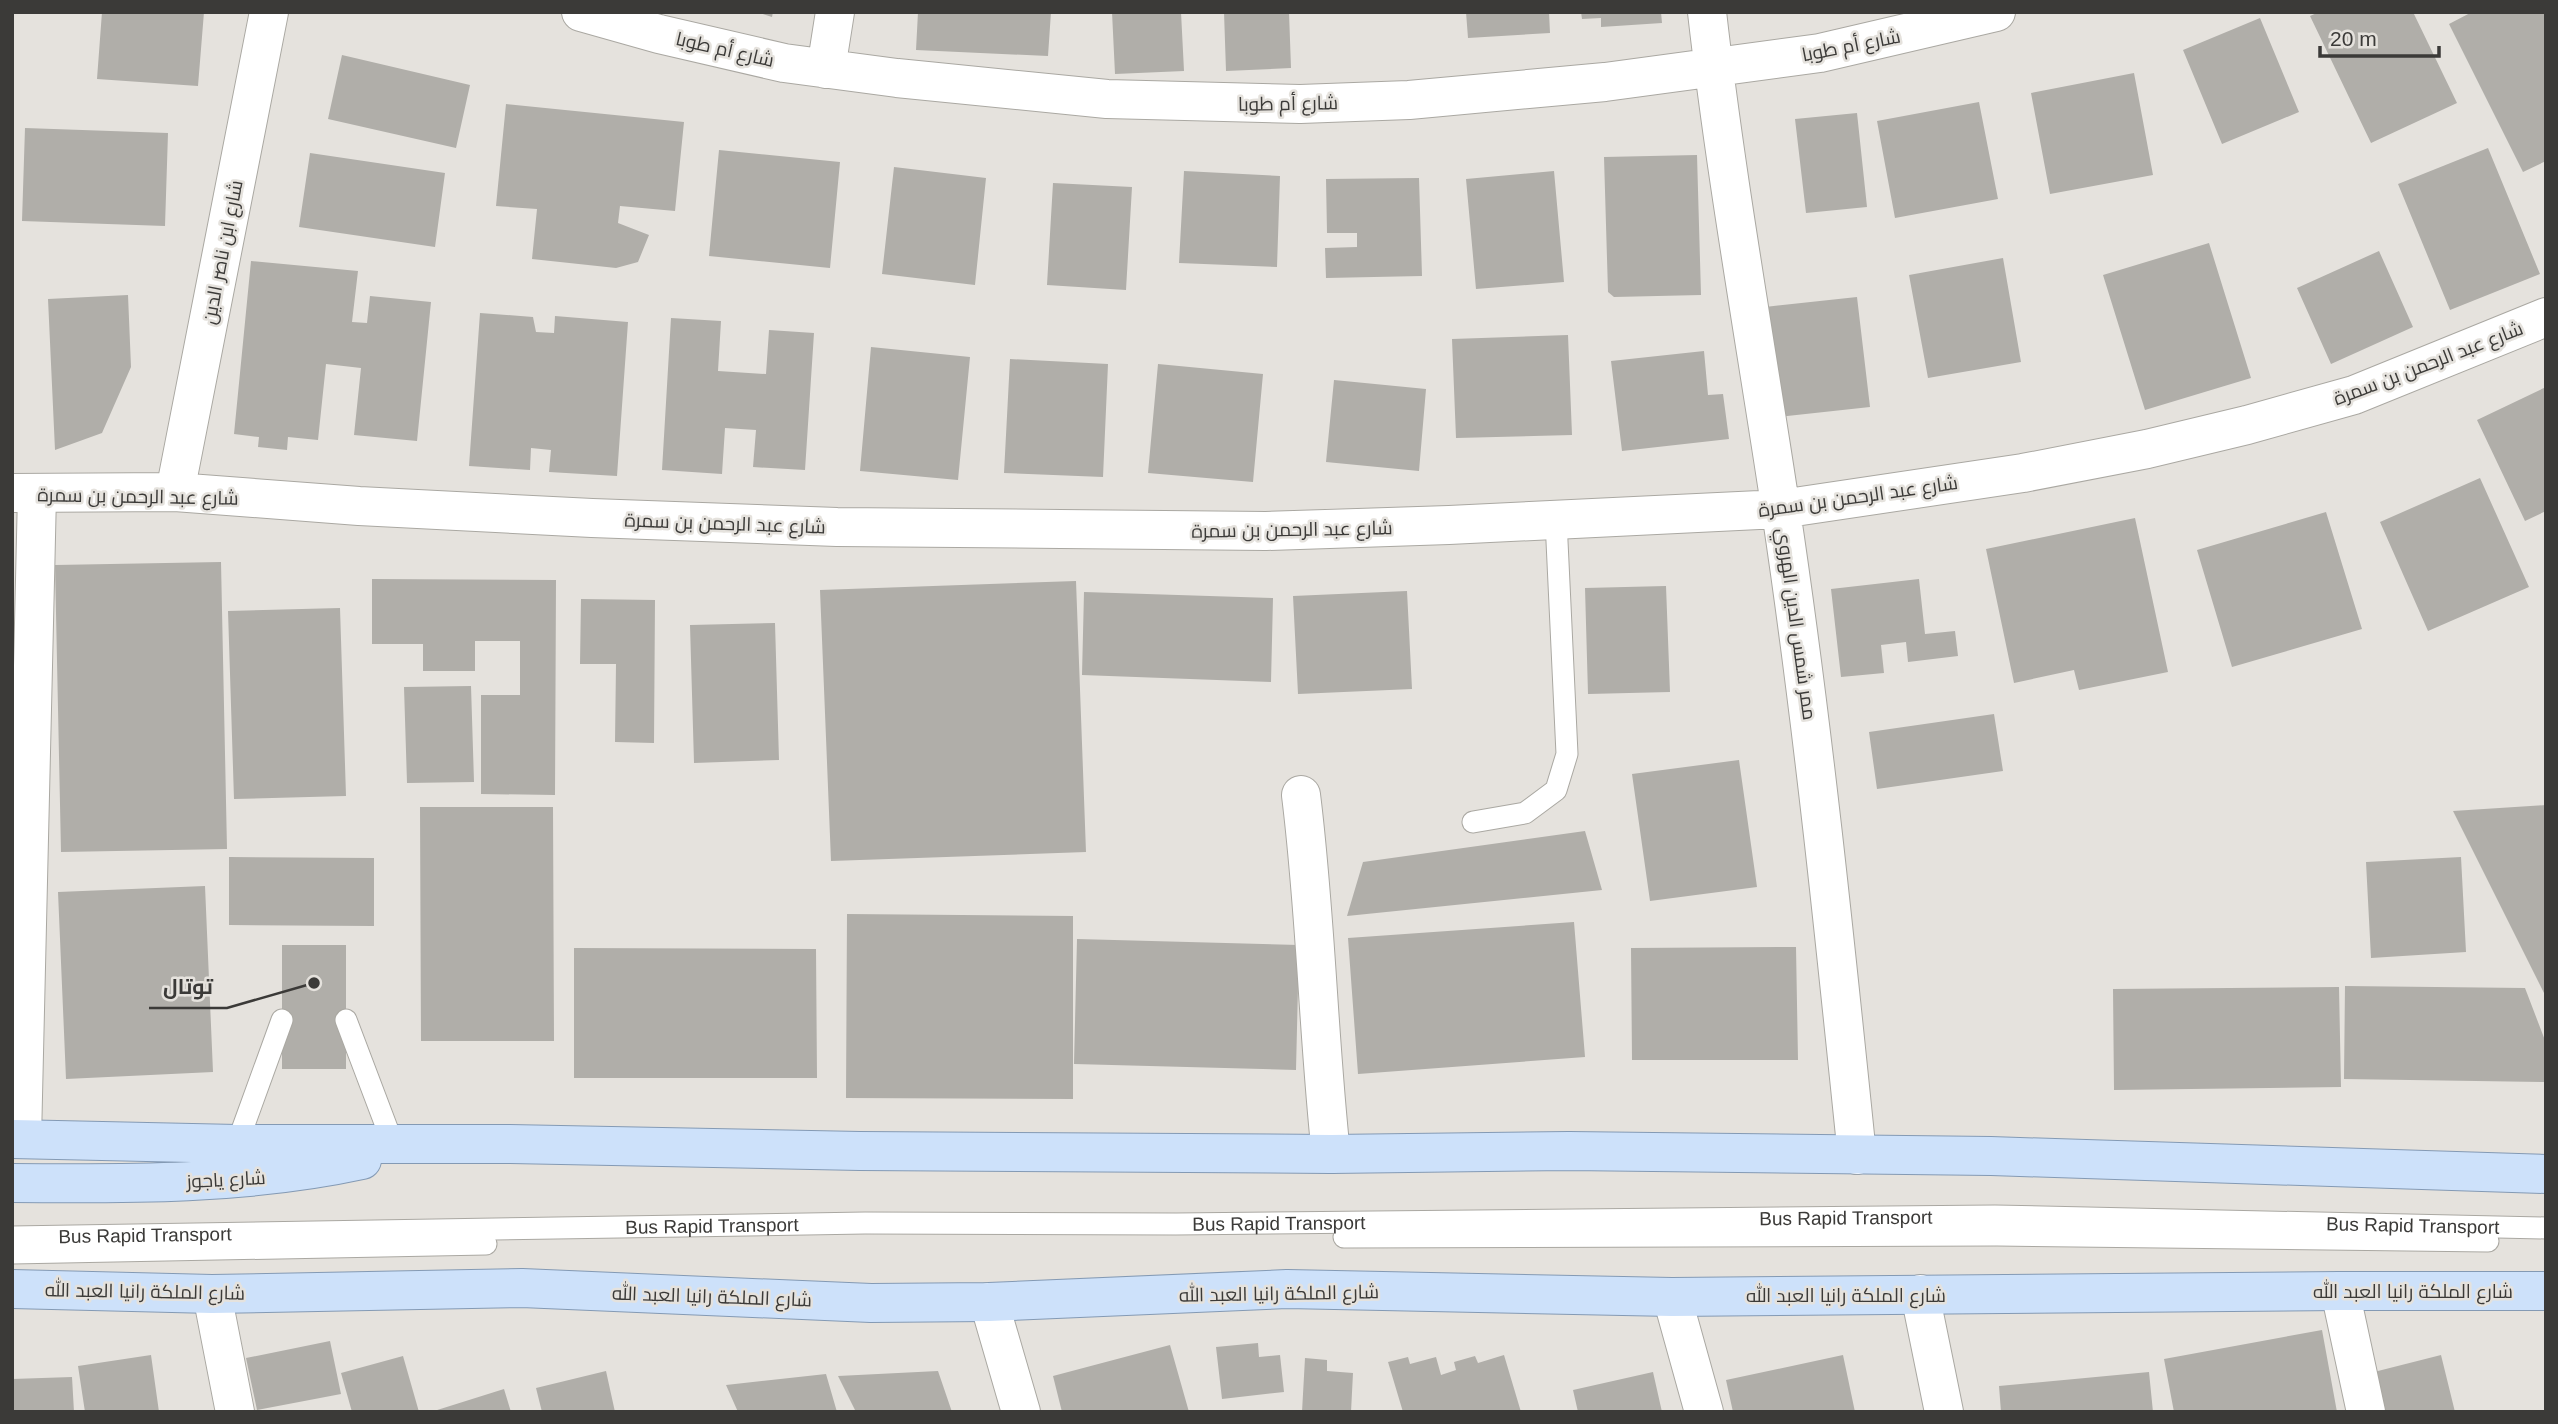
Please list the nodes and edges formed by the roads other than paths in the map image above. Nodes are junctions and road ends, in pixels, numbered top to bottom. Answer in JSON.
{"nodes":[{"id":1,"x":269,"y":12,"type":"edge"},
{"id":2,"x":581,"y":12,"type":"edge"},
{"id":3,"x":835,"y":12,"type":"edge"},
{"id":4,"x":1707,"y":12,"type":"edge"},
{"id":5,"x":1996,"y":12,"type":"edge"},
{"id":6,"x":1713,"y":66,"type":"junction"},
{"id":7,"x":827,"y":69,"type":"junction"},
{"id":8,"x":2546,"y":317,"type":"edge"},
{"id":9,"x":175,"y":492,"type":"junction"},
{"id":10,"x":25,"y":494,"type":"edge"},
{"id":11,"x":1781,"y":509,"type":"junction"},
{"id":12,"x":1556,"y":520,"type":"junction"},
{"id":13,"x":1301,"y":795,"type":"dead end"},
{"id":14,"x":1473,"y":822,"type":"dead end"},
{"id":15,"x":282,"y":1020,"type":"dead end"},
{"id":16,"x":346,"y":1020,"type":"dead end"},
{"id":17,"x":17,"y":1139,"type":"edge"},
{"id":18,"x":237,"y":1144,"type":"junction"},
{"id":19,"x":393,"y":1144,"type":"junction"},
{"id":20,"x":436,"y":1144,"type":"junction"},
{"id":21,"x":1331,"y":1154,"type":"junction"},
{"id":22,"x":1857,"y":1155,"type":"junction"},
{"id":23,"x":2546,"y":1174,"type":"edge"},
{"id":24,"x":12,"y":1183,"type":"edge"},
{"id":25,"x":2546,"y":1228,"type":"edge"},
{"id":26,"x":12,"y":1237,"type":"edge"},
{"id":27,"x":2546,"y":1241,"type":"edge"},
{"id":28,"x":12,"y":1253,"type":"edge"},
{"id":29,"x":12,"y":1289,"type":"edge"},
{"id":30,"x":2340,"y":1290,"type":"junction"},
{"id":31,"x":2546,"y":1291,"type":"edge"},
{"id":32,"x":212,"y":1294,"type":"junction"},
{"id":33,"x":1920,"y":1294,"type":"junction"},
{"id":34,"x":1672,"y":1297,"type":"junction"},
{"id":35,"x":989,"y":1302,"type":"junction"},
{"id":36,"x":235,"y":1412,"type":"edge"},
{"id":37,"x":1021,"y":1412,"type":"edge"},
{"id":38,"x":1704,"y":1412,"type":"edge"},
{"id":39,"x":1944,"y":1412,"type":"edge"},
{"id":40,"x":2367,"y":1412,"type":"edge"}],
"edges":[{"from":1,"to":9,"type":"street","name":"شارع ابن ناصر الدين"},
{"from":2,"to":7,"type":"street","name":"شارع أم طوبا"},
{"from":3,"to":7,"type":"street"},
{"from":4,"to":6,"type":"street","name":"ممر شمس الدين الهروي"},
{"from":5,"to":6,"type":"street","name":"شارع أم طوبا"},
{"from":6,"to":7,"type":"street","name":"شارع أم طوبا"},
{"from":6,"to":11,"type":"street","name":"ممر شمس الدين الهروي"},
{"from":8,"to":11,"type":"street","name":"شارع عبد الرحمن بن سمرة"},
{"from":9,"to":10,"type":"street","name":"شارع عبد الرحمن بن سمرة"},
{"from":9,"to":12,"type":"street","name":"شارع عبد الرحمن بن سمرة"},
{"from":10,"to":17,"type":"street"},
{"from":11,"to":12,"type":"street","name":"شارع عبد الرحمن بن سمرة"},
{"from":11,"to":22,"type":"street","name":"ممر شمس الدين الهروي"},
{"from":12,"to":14,"type":"lane"},
{"from":13,"to":21,"type":"street"},
{"from":15,"to":18,"type":"lane"},
{"from":16,"to":19,"type":"lane"},
{"from":17,"to":18,"type":"main road"},
{"from":18,"to":19,"type":"main road"},
{"from":19,"to":20,"type":"main road"},
{"from":20,"to":21,"type":"main road"},
{"from":20,"to":24,"type":"main road","name":"شارع ياجوز"},
{"from":21,"to":22,"type":"main road"},
{"from":22,"to":23,"type":"main road"},
{"from":25,"to":26,"type":"lane","name":"Bus Rapid Transport"},
{"from":27,"to":28,"type":"lane","name":"Bus Rapid Transport"},
{"from":29,"to":32,"type":"main road","name":"شارع الملكة رانيا العبد الله"},
{"from":30,"to":31,"type":"main road","name":"شارع الملكة رانيا العبد الله"},
{"from":30,"to":33,"type":"main road","name":"شارع الملكة رانيا العبد الله"},
{"from":30,"to":40,"type":"street"},
{"from":32,"to":35,"type":"main road","name":"شارع الملكة رانيا العبد الله"},
{"from":32,"to":36,"type":"street"},
{"from":33,"to":34,"type":"main road","name":"شارع الملكة رانيا العبد الله"},
{"from":33,"to":39,"type":"street"},
{"from":34,"to":35,"type":"main road","name":"شارع الملكة رانيا العبد الله"},
{"from":34,"to":38,"type":"street"},
{"from":35,"to":37,"type":"street"}]}
